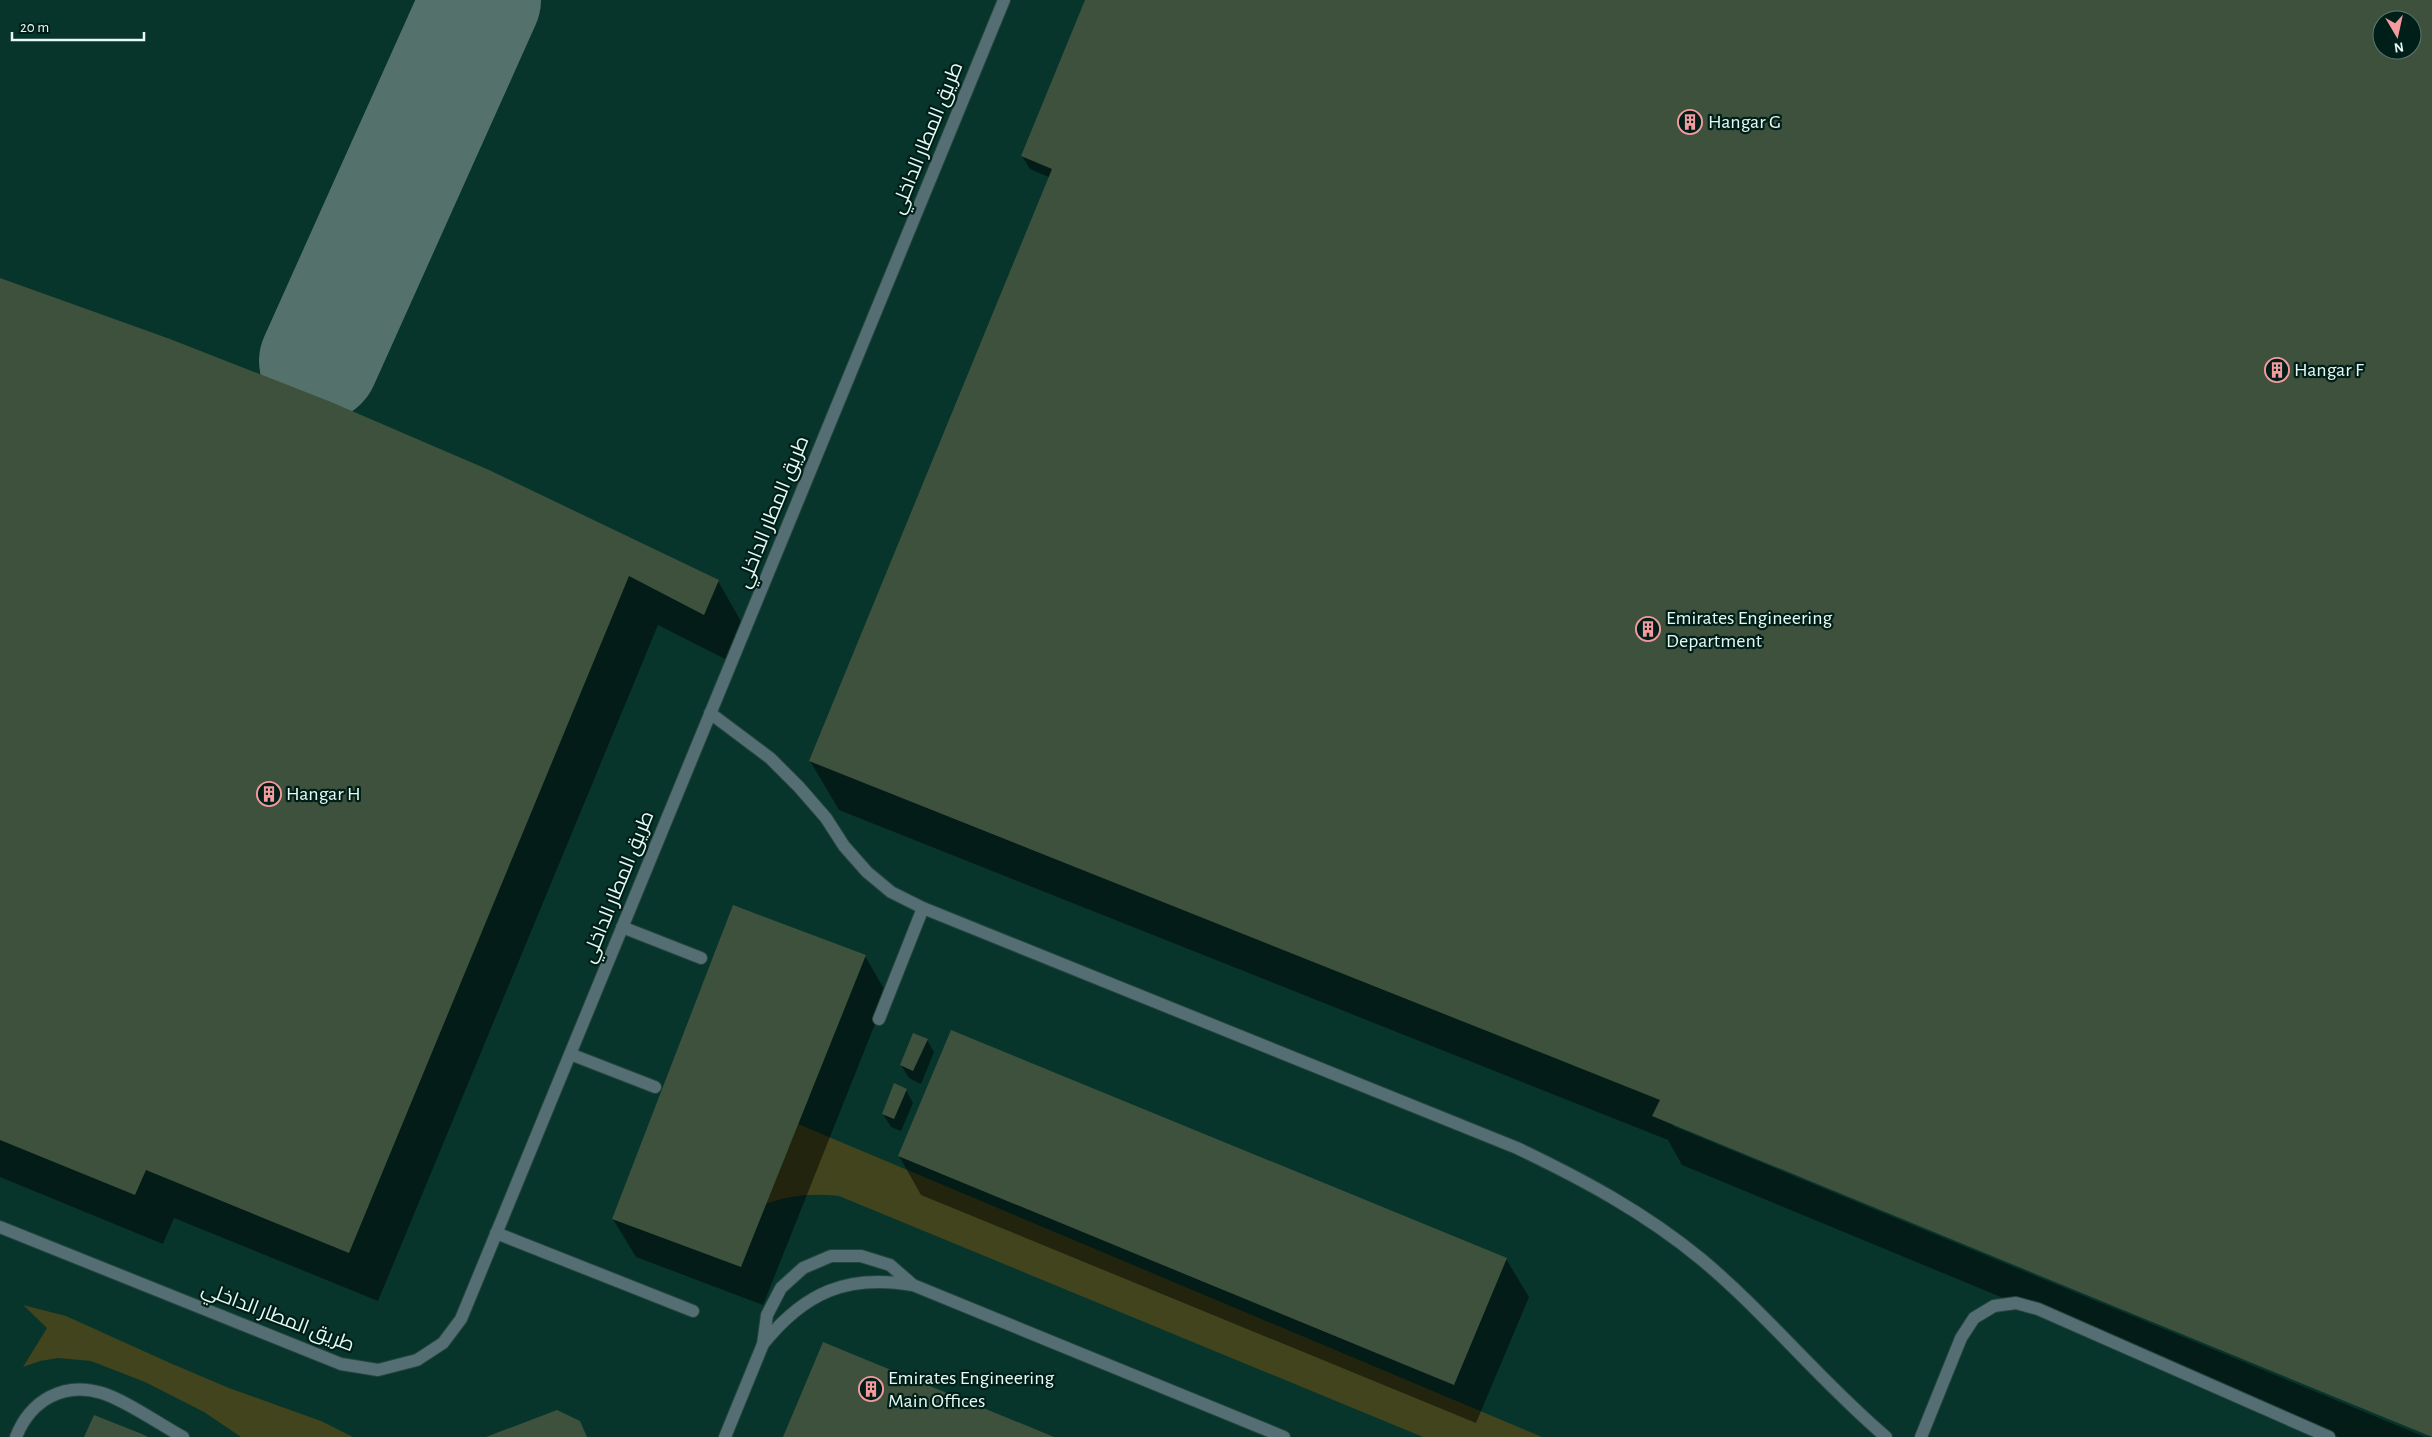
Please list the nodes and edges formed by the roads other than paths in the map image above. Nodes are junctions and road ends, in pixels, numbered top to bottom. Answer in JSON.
{"nodes":[{"id":1,"x":1004,"y":0,"type":"edge"},
{"id":2,"x":710,"y":713,"type":"junction"},
{"id":3,"x":923,"y":908,"type":"junction"},
{"id":4,"x":622,"y":927,"type":"junction"},
{"id":5,"x":701,"y":958,"type":"dead end"},
{"id":6,"x":879,"y":1019,"type":"dead end"},
{"id":7,"x":570,"y":1054,"type":"junction"},
{"id":8,"x":655,"y":1087,"type":"dead end"},
{"id":9,"x":0,"y":1226,"type":"edge"},
{"id":10,"x":496,"y":1233,"type":"junction"},
{"id":11,"x":913,"y":1285,"type":"junction"},
{"id":12,"x":693,"y":1311,"type":"dead end"},
{"id":13,"x":763,"y":1344,"type":"junction"},
{"id":14,"x":16,"y":1437,"type":"edge"},
{"id":15,"x":183,"y":1437,"type":"edge"},
{"id":16,"x":725,"y":1437,"type":"edge"},
{"id":17,"x":1284,"y":1437,"type":"edge"},
{"id":18,"x":1886,"y":1437,"type":"edge"},
{"id":19,"x":1920,"y":1437,"type":"edge"},
{"id":20,"x":2328,"y":1437,"type":"edge"}],
"edges":[{"from":1,"to":2,"type":"lane","name":"طريق المطار الداخلي"},
{"from":2,"to":3,"type":"lane"},
{"from":2,"to":4,"type":"lane","name":"طريق المطار الداخلي"},
{"from":3,"to":6,"type":"lane"},
{"from":3,"to":18,"type":"lane"},
{"from":4,"to":5,"type":"lane"},
{"from":4,"to":7,"type":"lane","name":"طريق المطار الداخلي"},
{"from":7,"to":8,"type":"lane"},
{"from":7,"to":10,"type":"lane","name":"طريق المطار الداخلي"},
{"from":9,"to":10,"type":"lane","name":"طريق المطار الداخلي"},
{"from":10,"to":12,"type":"lane"},
{"from":11,"to":13,"type":"lane"},
{"from":11,"to":13,"type":"lane"},
{"from":11,"to":17,"type":"lane"},
{"from":13,"to":16,"type":"lane"},
{"from":14,"to":15,"type":"lane"},
{"from":19,"to":20,"type":"lane"}]}
